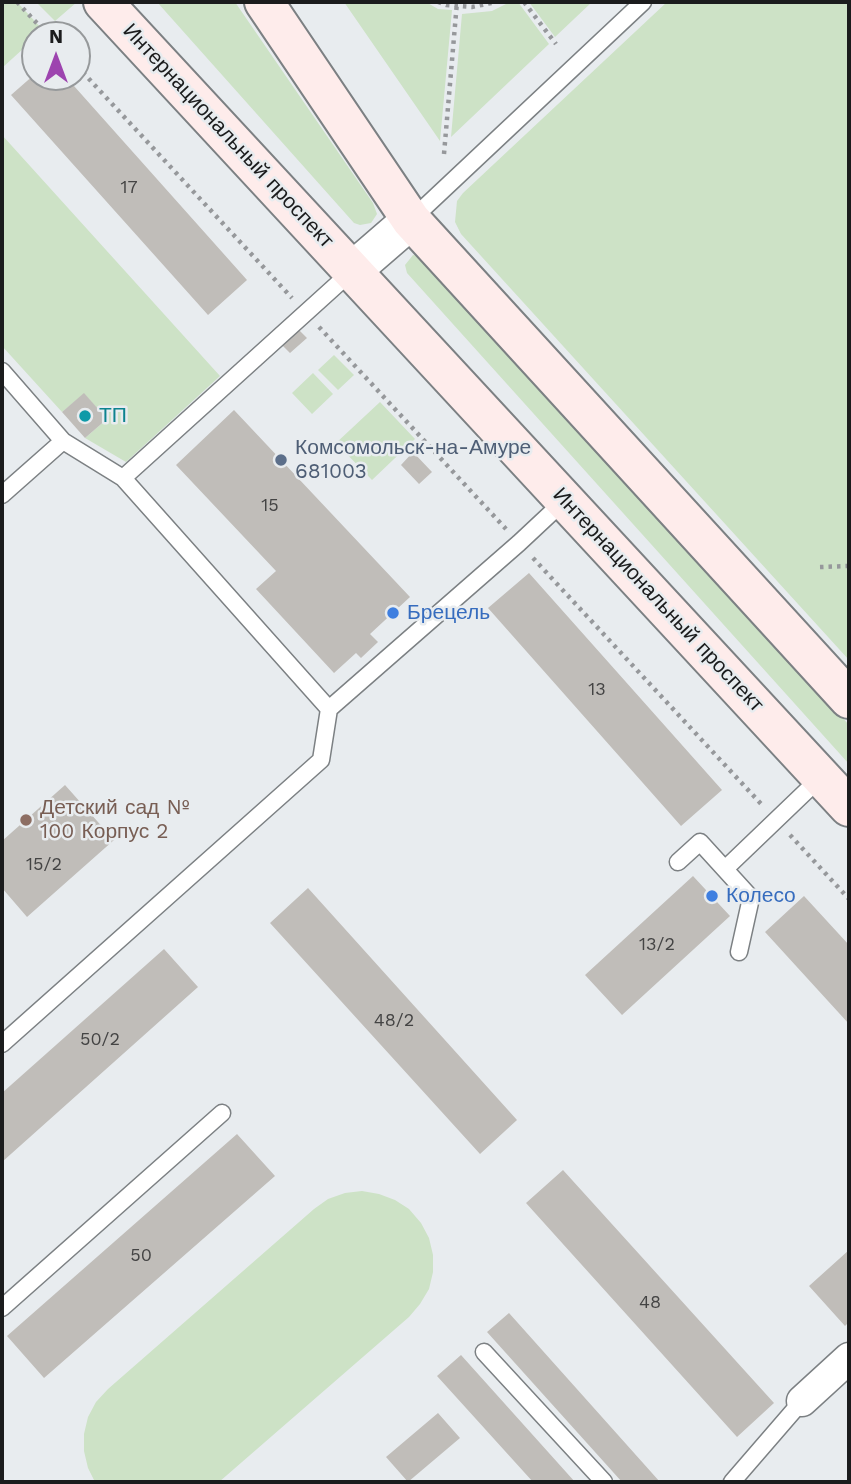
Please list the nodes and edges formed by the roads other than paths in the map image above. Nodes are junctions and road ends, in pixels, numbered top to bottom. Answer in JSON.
{"nodes":[{"id":1,"x":103,"y":2,"type":"edge"},
{"id":2,"x":264,"y":2,"type":"edge"},
{"id":3,"x":643,"y":2,"type":"edge"},
{"id":4,"x":411,"y":220,"type":"junction"},
{"id":5,"x":352,"y":271,"type":"junction"},
{"id":6,"x":2,"y":372,"type":"edge"},
{"id":7,"x":63,"y":441,"type":"junction"},
{"id":8,"x":123,"y":478,"type":"junction"},
{"id":9,"x":2,"y":495,"type":"edge"},
{"id":10,"x":565,"y":500,"type":"junction"},
{"id":11,"x":849,"y":699,"type":"edge"},
{"id":12,"x":329,"y":709,"type":"junction"},
{"id":13,"x":821,"y":777,"type":"junction"},
{"id":14,"x":849,"y":807,"type":"edge"},
{"id":15,"x":678,"y":862,"type":"dead end"},
{"id":16,"x":725,"y":869,"type":"junction"},
{"id":17,"x":740,"y":952,"type":"dead end"},
{"id":18,"x":2,"y":1044,"type":"edge"},
{"id":19,"x":222,"y":1113,"type":"dead end"},
{"id":20,"x":2,"y":1308,"type":"edge"},
{"id":21,"x":484,"y":1352,"type":"dead end"},
{"id":22,"x":849,"y":1358,"type":"edge"},
{"id":23,"x":802,"y":1401,"type":"joint"},
{"id":24,"x":604,"y":1482,"type":"edge"},
{"id":25,"x":732,"y":1482,"type":"edge"}],
"edges":[{"from":1,"to":5,"type":"main road","name":"Интернациональный проспект"},
{"from":2,"to":4,"type":"main road"},
{"from":3,"to":4,"type":"lane"},
{"from":4,"to":5,"type":"street"},
{"from":4,"to":11,"type":"main road"},
{"from":5,"to":8,"type":"lane"},
{"from":5,"to":10,"type":"main road","name":"Интернациональный проспект"},
{"from":6,"to":7,"type":"lane"},
{"from":7,"to":8,"type":"lane"},
{"from":7,"to":9,"type":"lane"},
{"from":8,"to":12,"type":"lane"},
{"from":10,"to":12,"type":"lane"},
{"from":10,"to":13,"type":"main road","name":"Интернациональный проспект"},
{"from":12,"to":18,"type":"lane"},
{"from":13,"to":14,"type":"main road","name":"Интернациональный проспект"},
{"from":13,"to":16,"type":"lane"},
{"from":15,"to":16,"type":"lane"},
{"from":16,"to":17,"type":"lane"},
{"from":19,"to":20,"type":"lane"},
{"from":21,"to":24,"type":"lane"},
{"from":22,"to":23,"type":"street"},
{"from":23,"to":25,"type":"lane"}]}
